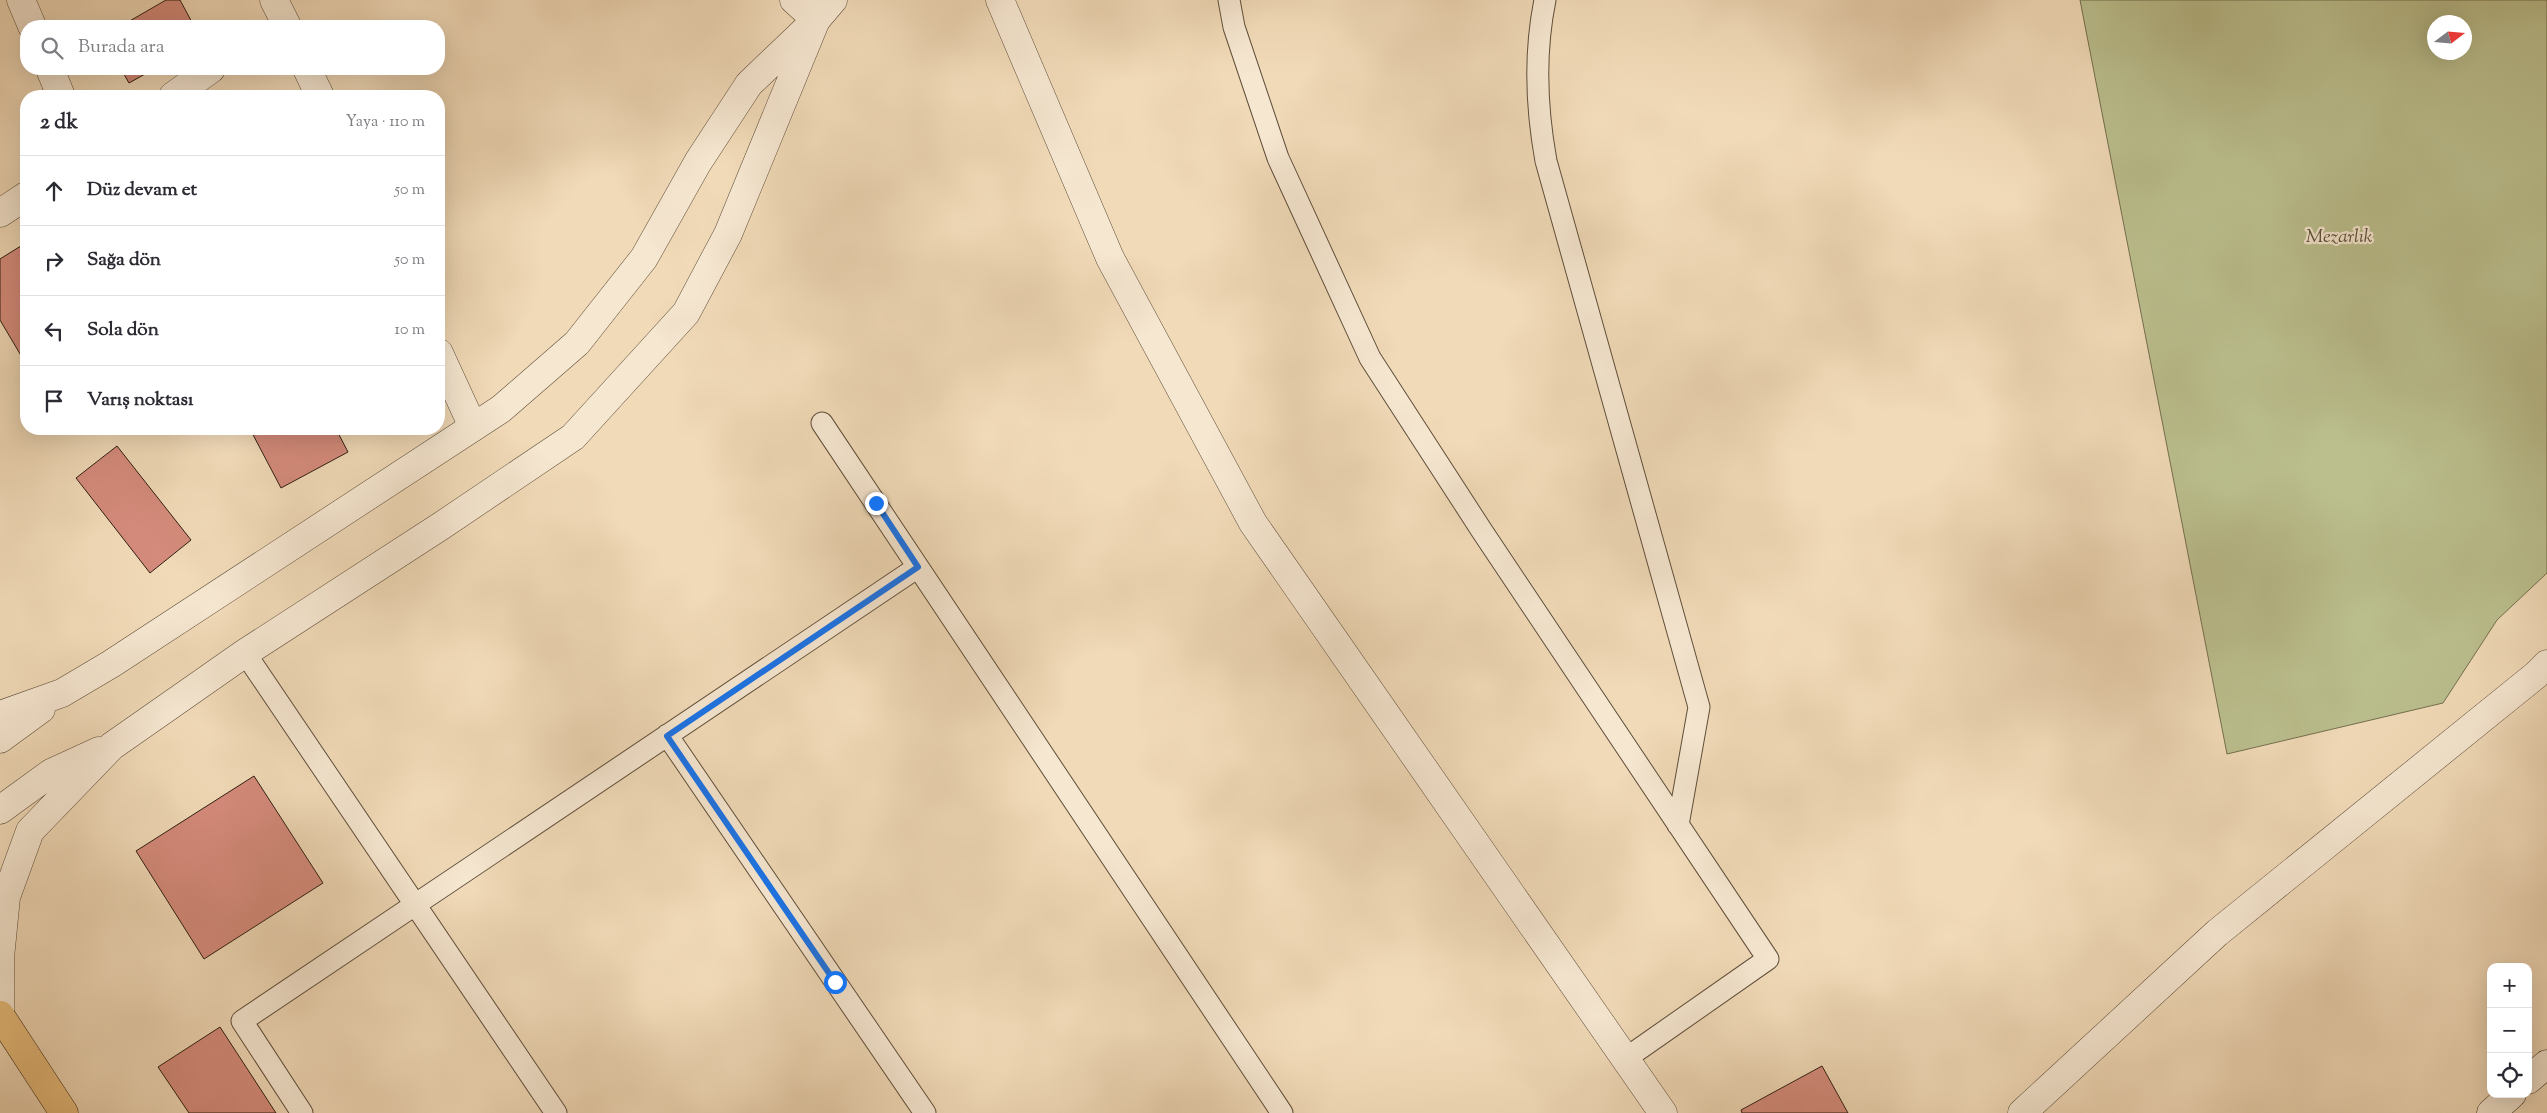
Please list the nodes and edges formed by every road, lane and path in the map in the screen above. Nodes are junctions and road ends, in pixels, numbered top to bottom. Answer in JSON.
{"nodes":[{"id":1,"x":21,"y":0,"type":"edge"},
{"id":2,"x":794,"y":0,"type":"edge"},
{"id":3,"x":1000,"y":0,"type":"edge"},
{"id":4,"x":1229,"y":0,"type":"edge"},
{"id":5,"x":1545,"y":0,"type":"edge"},
{"id":6,"x":824,"y":10,"type":"edge"},
{"id":7,"x":29,"y":20,"type":"edge"},
{"id":8,"x":52,"y":75,"type":"edge"},
{"id":9,"x":203,"y":75,"type":"edge"},
{"id":10,"x":310,"y":75,"type":"edge"},
{"id":11,"x":59,"y":90,"type":"edge"},
{"id":12,"x":181,"y":90,"type":"edge"},
{"id":13,"x":317,"y":90,"type":"edge"},
{"id":14,"x":20,"y":200,"type":"edge"},
{"id":15,"x":0,"y":213,"type":"edge"},
{"id":16,"x":445,"y":366,"type":"edge"},
{"id":17,"x":822,"y":423,"type":"dead end"},
{"id":18,"x":473,"y":427,"type":"junction"},
{"id":19,"x":918,"y":567,"type":"junction"},
{"id":20,"x":245,"y":653,"type":"junction"},
{"id":21,"x":2547,"y":664,"type":"edge"},
{"id":22,"x":62,"y":692,"type":"junction"},
{"id":23,"x":0,"y":715,"type":"edge"},
{"id":24,"x":667,"y":736,"type":"junction"},
{"id":25,"x":0,"y":739,"type":"edge"},
{"id":26,"x":112,"y":746,"type":"junction"},
{"id":27,"x":0,"y":810,"type":"edge"},
{"id":28,"x":1678,"y":825,"type":"junction"},
{"id":29,"x":414,"y":905,"type":"junction"},
{"id":30,"x":0,"y":1015,"type":"edge"},
{"id":31,"x":1625,"y":1058,"type":"junction"},
{"id":32,"x":2547,"y":1064,"type":"edge"},
{"id":33,"x":2532,"y":1077,"type":"edge"},
{"id":34,"x":2508,"y":1098,"type":"edge"},
{"id":35,"x":64,"y":1113,"type":"edge"},
{"id":36,"x":302,"y":1113,"type":"edge"},
{"id":37,"x":556,"y":1113,"type":"edge"},
{"id":38,"x":925,"y":1113,"type":"edge"},
{"id":39,"x":1282,"y":1113,"type":"edge"},
{"id":40,"x":1663,"y":1113,"type":"edge"},
{"id":41,"x":2022,"y":1113,"type":"edge"},
{"id":42,"x":2491,"y":1113,"type":"edge"}],
"edges":[{"from":1,"to":7,"type":"street"},
{"from":2,"to":6,"type":"street"},
{"from":3,"to":31,"type":"street"},
{"from":4,"to":28,"type":"lane"},
{"from":5,"to":28,"type":"lane"},
{"from":6,"to":18,"type":"street"},
{"from":6,"to":20,"type":"street"},
{"from":8,"to":11,"type":"street"},
{"from":9,"to":12,"type":"street"},
{"from":10,"to":13,"type":"street"},
{"from":14,"to":15,"type":"street"},
{"from":16,"to":18,"type":"street"},
{"from":17,"to":19,"type":"lane"},
{"from":18,"to":22,"type":"street"},
{"from":19,"to":24,"type":"lane"},
{"from":19,"to":39,"type":"lane"},
{"from":20,"to":26,"type":"street"},
{"from":20,"to":29,"type":"lane"},
{"from":21,"to":41,"type":"street"},
{"from":22,"to":23,"type":"street"},
{"from":22,"to":25,"type":"street"},
{"from":24,"to":29,"type":"lane"},
{"from":24,"to":38,"type":"lane"},
{"from":26,"to":27,"type":"street"},
{"from":26,"to":30,"type":"street"},
{"from":28,"to":31,"type":"lane"},
{"from":29,"to":36,"type":"lane"},
{"from":29,"to":37,"type":"lane"},
{"from":30,"to":35,"type":"highway"},
{"from":31,"to":40,"type":"street"},
{"from":32,"to":33,"type":"street"},
{"from":34,"to":42,"type":"street"}]}
